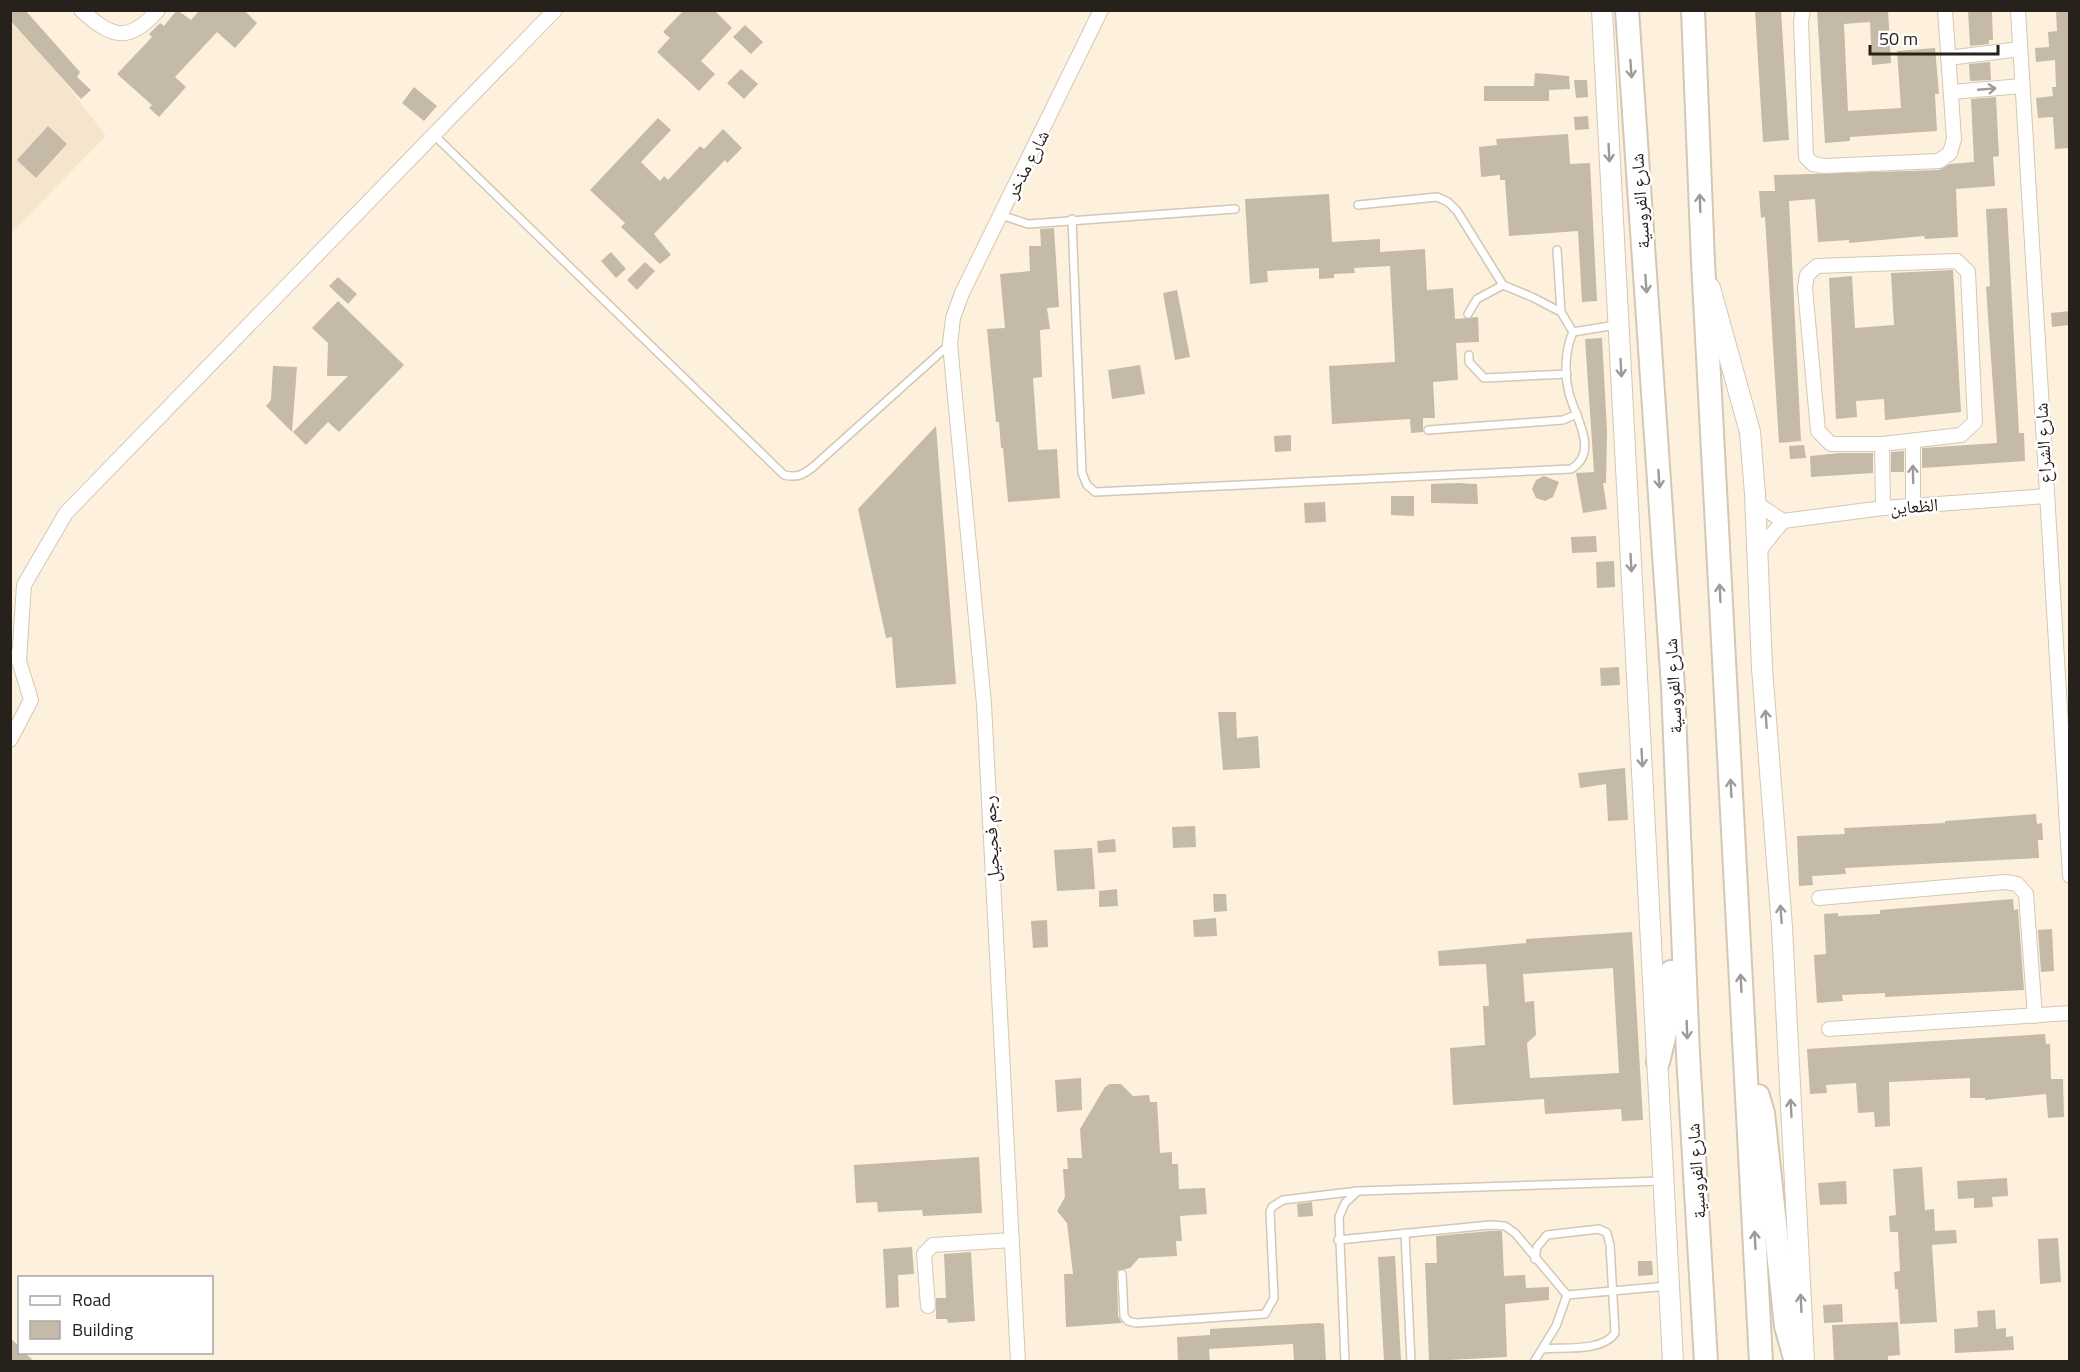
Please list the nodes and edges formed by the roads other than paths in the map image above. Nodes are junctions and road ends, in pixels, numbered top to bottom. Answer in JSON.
{"nodes":[{"id":1,"x":81,"y":10,"type":"edge"},
{"id":2,"x":158,"y":10,"type":"edge"},
{"id":3,"x":555,"y":10,"type":"edge"},
{"id":4,"x":1101,"y":10,"type":"edge"},
{"id":5,"x":1602,"y":10,"type":"edge"},
{"id":6,"x":1627,"y":10,"type":"edge"},
{"id":7,"x":1693,"y":10,"type":"edge"},
{"id":8,"x":1803,"y":10,"type":"edge"},
{"id":9,"x":1945,"y":10,"type":"edge"},
{"id":10,"x":2018,"y":10,"type":"edge"},
{"id":11,"x":2020,"y":49,"type":"junction"},
{"id":12,"x":1948,"y":58,"type":"junction"},
{"id":13,"x":2022,"y":87,"type":"junction"},
{"id":14,"x":1952,"y":92,"type":"junction"},
{"id":15,"x":434,"y":135,"type":"junction"},
{"id":16,"x":1358,"y":205,"type":"dead end"},
{"id":17,"x":1235,"y":208,"type":"dead end"},
{"id":18,"x":1001,"y":215,"type":"junction"},
{"id":19,"x":1072,"y":219,"type":"junction"},
{"id":20,"x":1557,"y":250,"type":"dead end"},
{"id":21,"x":1702,"y":262,"type":"junction"},
{"id":22,"x":1503,"y":285,"type":"junction"},
{"id":23,"x":1561,"y":312,"type":"junction"},
{"id":24,"x":1468,"y":314,"type":"dead end"},
{"id":25,"x":953,"y":318,"type":"joint"},
{"id":26,"x":1618,"y":325,"type":"junction"},
{"id":27,"x":1573,"y":332,"type":"junction"},
{"id":28,"x":950,"y":344,"type":"junction"},
{"id":29,"x":1469,"y":355,"type":"dead end"},
{"id":30,"x":1566,"y":374,"type":"junction"},
{"id":31,"x":1577,"y":414,"type":"junction"},
{"id":32,"x":1428,"y":430,"type":"dead end"},
{"id":33,"x":1913,"y":441,"type":"junction"},
{"id":34,"x":1882,"y":444,"type":"junction"},
{"id":35,"x":2047,"y":496,"type":"junction"},
{"id":36,"x":1756,"y":503,"type":"junction"},
{"id":37,"x":1913,"y":506,"type":"junction"},
{"id":38,"x":1883,"y":508,"type":"junction"},
{"id":39,"x":1783,"y":521,"type":"junction"},
{"id":40,"x":1758,"y":552,"type":"junction"},
{"id":41,"x":15,"y":657,"type":"edge"},
{"id":42,"x":1673,"y":687,"type":"junction"},
{"id":43,"x":10,"y":740,"type":"edge"},
{"id":44,"x":2066,"y":762,"type":"edge"},
{"id":45,"x":2070,"y":876,"type":"edge"},
{"id":46,"x":1819,"y":898,"type":"dead end"},
{"id":47,"x":2070,"y":1013,"type":"edge"},
{"id":48,"x":2035,"y":1016,"type":"junction"},
{"id":49,"x":1829,"y":1029,"type":"dead end"},
{"id":50,"x":1745,"y":1056,"type":"junction"},
{"id":51,"x":1658,"y":1062,"type":"junction"},
{"id":52,"x":1663,"y":1181,"type":"junction"},
{"id":53,"x":1358,"y":1191,"type":"junction"},
{"id":54,"x":1405,"y":1233,"type":"junction"},
{"id":55,"x":1012,"y":1240,"type":"junction"},
{"id":56,"x":1338,"y":1240,"type":"junction"},
{"id":57,"x":1535,"y":1259,"type":"junction"},
{"id":58,"x":1122,"y":1274,"type":"dead end"},
{"id":59,"x":1668,"y":1286,"type":"junction"},
{"id":60,"x":1613,"y":1291,"type":"junction"},
{"id":61,"x":1567,"y":1295,"type":"junction"},
{"id":62,"x":928,"y":1306,"type":"dead end"},
{"id":63,"x":1543,"y":1349,"type":"junction"},
{"id":64,"x":1018,"y":1362,"type":"edge"},
{"id":65,"x":1345,"y":1362,"type":"edge"},
{"id":66,"x":1411,"y":1362,"type":"edge"},
{"id":67,"x":1534,"y":1362,"type":"edge"},
{"id":68,"x":1673,"y":1362,"type":"edge"},
{"id":69,"x":1706,"y":1362,"type":"edge"},
{"id":70,"x":1761,"y":1362,"type":"edge"},
{"id":71,"x":1796,"y":1362,"type":"edge"},
{"id":72,"x":1804,"y":1362,"type":"edge"}],
"edges":[{"from":1,"to":2,"type":"street"},
{"from":3,"to":15,"type":"street"},
{"from":4,"to":18,"type":"street","name":"شارع مذخر"},
{"from":5,"to":26,"type":"main road","name":"شارع الفروسية","one_way":true},
{"from":6,"to":42,"type":"highway","name":"شارع الفروسية","one_way":true},
{"from":21,"to":7,"type":"highway","one_way":true},
{"from":8,"to":14,"type":"street"},
{"from":9,"to":12,"type":"street"},
{"from":10,"to":11,"type":"street","name":"شارع الشراع"},
{"from":11,"to":12,"type":"street"},
{"from":11,"to":13,"type":"street","name":"شارع الشراع"},
{"from":12,"to":14,"type":"street"},
{"from":14,"to":13,"type":"street","one_way":true},
{"from":13,"to":35,"type":"street","name":"شارع الشراع"},
{"from":15,"to":28,"type":"lane"},
{"from":15,"to":41,"type":"street"},
{"from":16,"to":22,"type":"lane"},
{"from":17,"to":19,"type":"lane"},
{"from":18,"to":19,"type":"lane"},
{"from":18,"to":25,"type":"street","name":"شارع مذخر"},
{"from":19,"to":31,"type":"lane"},
{"from":20,"to":23,"type":"lane"},
{"from":21,"to":36,"type":"main road"},
{"from":50,"to":21,"type":"highway","one_way":true},
{"from":22,"to":23,"type":"lane"},
{"from":22,"to":24,"type":"lane"},
{"from":23,"to":27,"type":"lane"},
{"from":25,"to":28,"type":"street","name":"رجم فحيحيل"},
{"from":26,"to":27,"type":"lane"},
{"from":26,"to":51,"type":"main road","name":"شارع الفروسية","one_way":true},
{"from":27,"to":30,"type":"lane"},
{"from":28,"to":55,"type":"street","name":"رجم فحيحيل"},
{"from":29,"to":30,"type":"lane"},
{"from":30,"to":31,"type":"lane"},
{"from":31,"to":32,"type":"lane"},
{"from":33,"to":34,"type":"street"},
{"from":33,"to":34,"type":"street"},
{"from":37,"to":33,"type":"street","one_way":true},
{"from":34,"to":38,"type":"street"},
{"from":35,"to":37,"type":"street","name":"الظعاين"},
{"from":35,"to":44,"type":"street","name":"شارع الشراع"},
{"from":36,"to":39,"type":"street"},
{"from":36,"to":40,"type":"main road"},
{"from":37,"to":38,"type":"street","name":"الظعاين"},
{"from":38,"to":39,"type":"street","name":"الظعاين"},
{"from":39,"to":40,"type":"street"},
{"from":72,"to":40,"type":"main road","one_way":true},
{"from":41,"to":43,"type":"street"},
{"from":42,"to":51,"type":"highway"},
{"from":42,"to":69,"type":"highway","name":"شارع الفروسية","one_way":true},
{"from":44,"to":45,"type":"street","name":"شارع الشراع"},
{"from":46,"to":48,"type":"street"},
{"from":47,"to":48,"type":"street"},
{"from":48,"to":49,"type":"street"},
{"from":70,"to":50,"type":"highway","one_way":true},
{"from":50,"to":71,"type":"highway"},
{"from":51,"to":52,"type":"main road","name":"شارع الفروسية"},
{"from":52,"to":53,"type":"lane"},
{"from":52,"to":59,"type":"main road","name":"شارع الفروسية"},
{"from":53,"to":56,"type":"lane"},
{"from":53,"to":58,"type":"lane"},
{"from":54,"to":56,"type":"lane"},
{"from":54,"to":57,"type":"lane"},
{"from":54,"to":66,"type":"lane"},
{"from":55,"to":62,"type":"street"},
{"from":55,"to":64,"type":"street","name":"رجم فحيحيل"},
{"from":56,"to":65,"type":"lane"},
{"from":57,"to":60,"type":"lane"},
{"from":57,"to":61,"type":"lane"},
{"from":59,"to":60,"type":"lane"},
{"from":59,"to":68,"type":"main road","name":"شارع الفروسية"},
{"from":60,"to":61,"type":"lane"},
{"from":60,"to":63,"type":"lane"},
{"from":61,"to":63,"type":"lane"},
{"from":63,"to":67,"type":"lane"}]}
